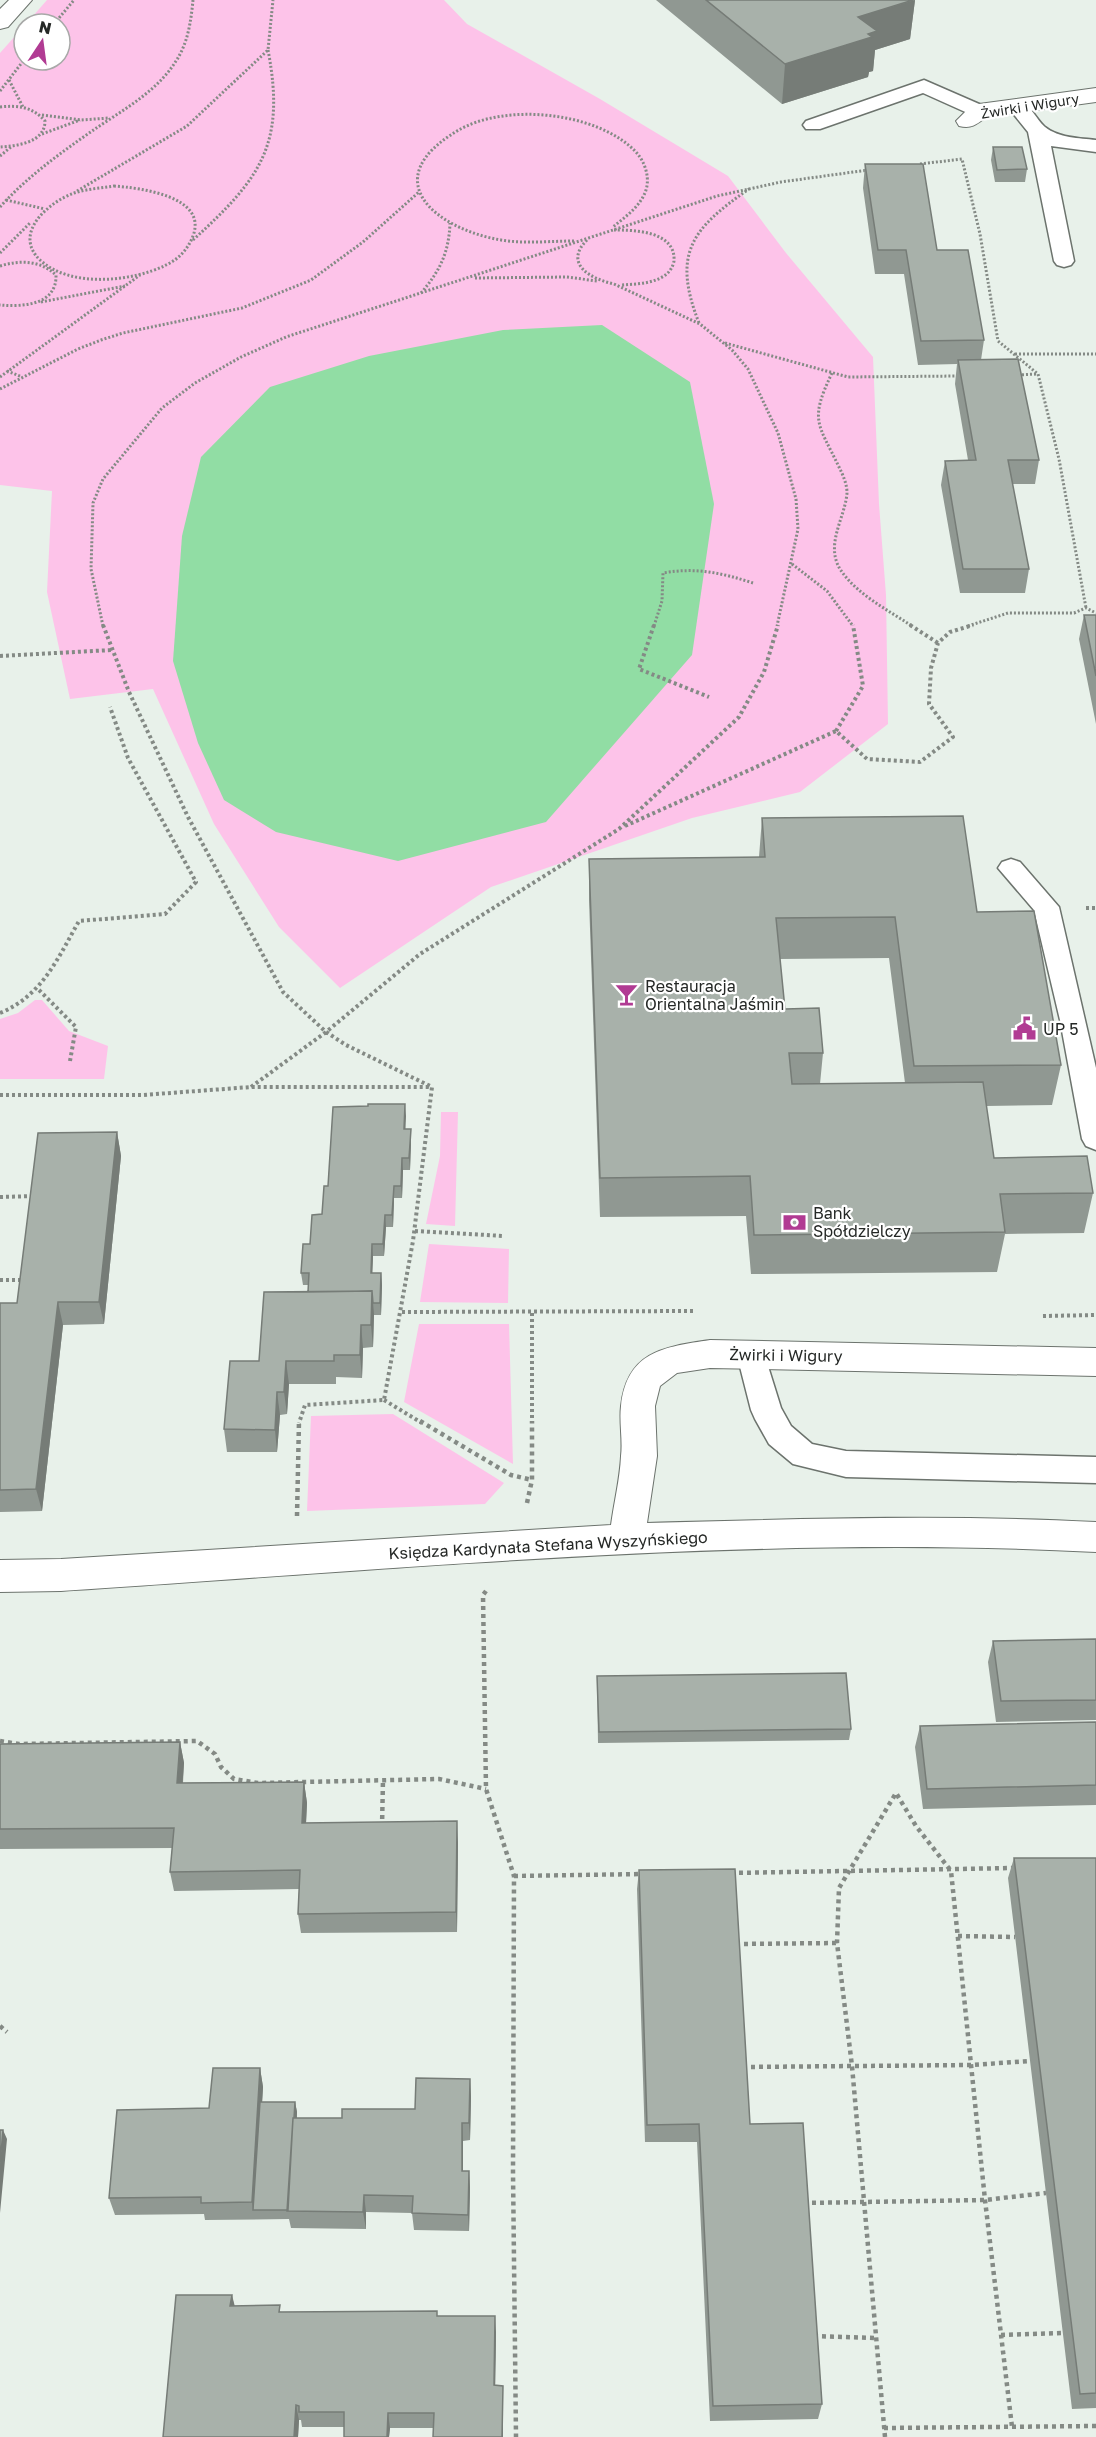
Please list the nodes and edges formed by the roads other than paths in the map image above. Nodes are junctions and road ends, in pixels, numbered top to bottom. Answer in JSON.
{"nodes":[{"id":1,"x":21,"y":0,"type":"edge"},
{"id":2,"x":0,"y":22,"type":"edge"},
{"id":3,"x":1096,"y":95,"type":"edge"},
{"id":4,"x":1017,"y":106,"type":"junction"},
{"id":5,"x":973,"y":116,"type":"joint"},
{"id":6,"x":813,"y":125,"type":"dead end"},
{"id":7,"x":1038,"y":131,"type":"junction"},
{"id":8,"x":1096,"y":146,"type":"edge"},
{"id":9,"x":1064,"y":261,"type":"dead end"},
{"id":10,"x":1011,"y":868,"type":"dead end"},
{"id":11,"x":1096,"y":1139,"type":"edge"},
{"id":12,"x":752,"y":1355,"type":"junction"},
{"id":13,"x":1096,"y":1362,"type":"edge"},
{"id":14,"x":1096,"y":1470,"type":"edge"},
{"id":15,"x":1096,"y":1537,"type":"edge"},
{"id":16,"x":627,"y":1539,"type":"junction"},
{"id":17,"x":0,"y":1576,"type":"edge"}],
"edges":[{"from":1,"to":2,"type":"street"},
{"from":3,"to":4,"type":"street","name":"Żwirki i Wigury"},
{"from":4,"to":5,"type":"street","name":"Żwirki i Wigury"},
{"from":4,"to":7,"type":"lane"},
{"from":5,"to":6,"type":"lane"},
{"from":7,"to":8,"type":"lane"},
{"from":7,"to":9,"type":"lane"},
{"from":10,"to":11,"type":"lane"},
{"from":12,"to":13,"type":"street","name":"Żwirki i Wigury"},
{"from":12,"to":14,"type":"lane"},
{"from":12,"to":16,"type":"street","name":"Żwirki i Wigury"},
{"from":15,"to":16,"type":"street","name":"Księdza Kardynała Stefana Wyszyńskiego"},
{"from":16,"to":17,"type":"street","name":"Księdza Kardynała Stefana Wyszyńskiego"}]}
